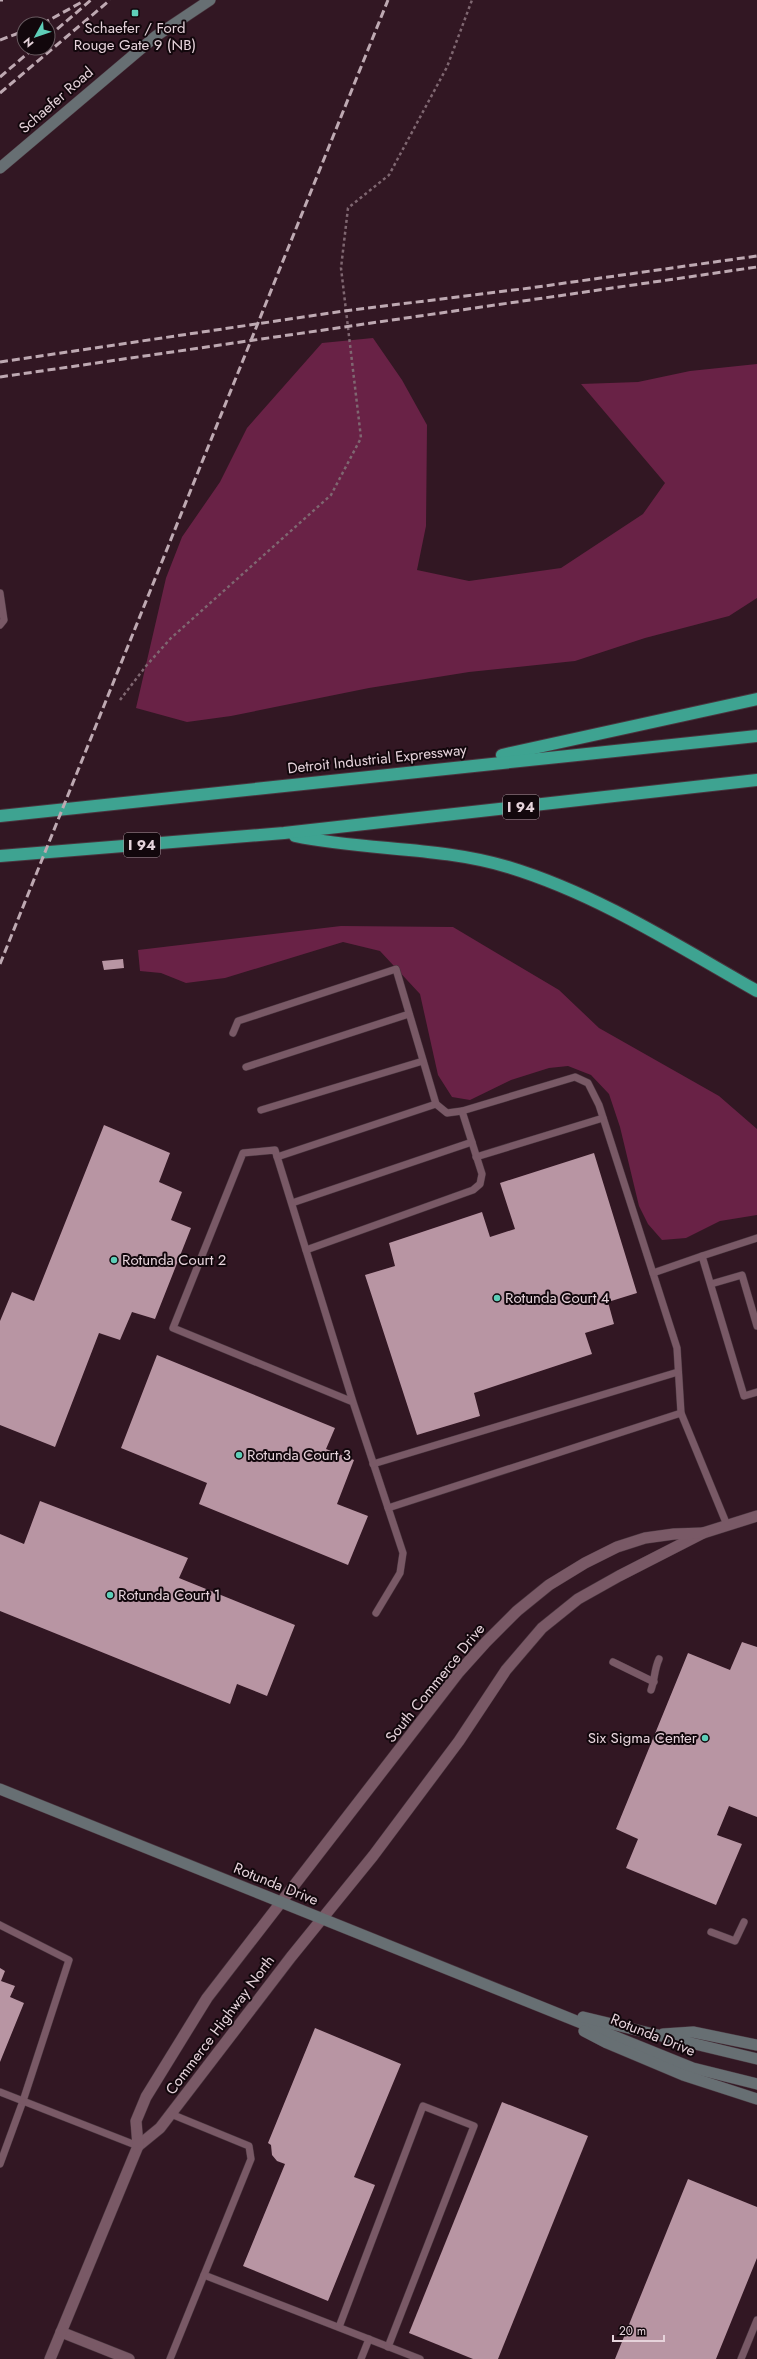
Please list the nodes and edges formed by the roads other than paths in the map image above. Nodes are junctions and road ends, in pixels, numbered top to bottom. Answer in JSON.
{"nodes":[{"id":1,"x":210,"y":0,"type":"edge"},
{"id":2,"x":0,"y":168,"type":"edge"},
{"id":3,"x":0,"y":593,"type":"edge"},
{"id":4,"x":0,"y":625,"type":"edge"},
{"id":5,"x":757,"y":699,"type":"edge"},
{"id":6,"x":757,"y":736,"type":"edge"},
{"id":7,"x":445,"y":768,"type":"junction"},
{"id":8,"x":757,"y":780,"type":"edge"},
{"id":9,"x":0,"y":816,"type":"edge"},
{"id":10,"x":284,"y":834,"type":"junction"},
{"id":11,"x":0,"y":856,"type":"edge"},
{"id":12,"x":757,"y":991,"type":"edge"},
{"id":13,"x":409,"y":1014,"type":"junction"},
{"id":14,"x":233,"y":1033,"type":"dead end"},
{"id":15,"x":423,"y":1060,"type":"junction"},
{"id":16,"x":246,"y":1067,"type":"dead end"},
{"id":17,"x":436,"y":1104,"type":"junction"},
{"id":18,"x":261,"y":1110,"type":"dead end"},
{"id":19,"x":462,"y":1111,"type":"junction"},
{"id":20,"x":603,"y":1118,"type":"junction"},
{"id":21,"x":472,"y":1142,"type":"junction"},
{"id":22,"x":277,"y":1157,"type":"junction"},
{"id":23,"x":476,"y":1157,"type":"junction"},
{"id":24,"x":292,"y":1203,"type":"junction"},
{"id":25,"x":757,"y":1238,"type":"edge"},
{"id":26,"x":306,"y":1250,"type":"junction"},
{"id":27,"x":702,"y":1256,"type":"junction"},
{"id":28,"x":653,"y":1273,"type":"junction"},
{"id":29,"x":711,"y":1284,"type":"junction"},
{"id":30,"x":757,"y":1326,"type":"edge"},
{"id":31,"x":678,"y":1372,"type":"junction"},
{"id":32,"x":757,"y":1392,"type":"edge"},
{"id":33,"x":353,"y":1402,"type":"junction"},
{"id":34,"x":681,"y":1413,"type":"junction"},
{"id":35,"x":373,"y":1464,"type":"junction"},
{"id":36,"x":388,"y":1508,"type":"junction"},
{"id":37,"x":757,"y":1516,"type":"edge"},
{"id":38,"x":727,"y":1525,"type":"junction"},
{"id":39,"x":703,"y":1533,"type":"junction"},
{"id":40,"x":376,"y":1612,"type":"dead end"},
{"id":41,"x":659,"y":1659,"type":"dead end"},
{"id":42,"x":613,"y":1662,"type":"dead end"},
{"id":43,"x":654,"y":1682,"type":"junction"},
{"id":44,"x":651,"y":1690,"type":"dead end"},
{"id":45,"x":0,"y":1789,"type":"edge"},
{"id":46,"x":282,"y":1903,"type":"junction"},
{"id":47,"x":322,"y":1919,"type":"junction"},
{"id":48,"x":744,"y":1922,"type":"dead end"},
{"id":49,"x":0,"y":1925,"type":"edge"},
{"id":50,"x":711,"y":1932,"type":"dead end"},
{"id":51,"x":540,"y":2006,"type":"junction"},
{"id":52,"x":650,"y":2034,"type":"junction"},
{"id":53,"x":757,"y":2045,"type":"edge"},
{"id":54,"x":757,"y":2059,"type":"edge"},
{"id":55,"x":757,"y":2084,"type":"edge"},
{"id":56,"x":0,"y":2092,"type":"edge"},
{"id":57,"x":757,"y":2099,"type":"edge"},
{"id":58,"x":23,"y":2101,"type":"junction"},
{"id":59,"x":171,"y":2114,"type":"junction"},
{"id":60,"x":138,"y":2146,"type":"junction"},
{"id":61,"x":0,"y":2164,"type":"edge"},
{"id":62,"x":204,"y":2275,"type":"junction"},
{"id":63,"x":757,"y":2320,"type":"edge"},
{"id":64,"x":339,"y":2327,"type":"junction"},
{"id":65,"x":61,"y":2332,"type":"junction"},
{"id":66,"x":369,"y":2339,"type":"junction"},
{"id":67,"x":749,"y":2340,"type":"junction"},
{"id":68,"x":757,"y":2342,"type":"edge"},
{"id":69,"x":388,"y":2347,"type":"junction"},
{"id":70,"x":50,"y":2359,"type":"edge"},
{"id":71,"x":129,"y":2359,"type":"edge"},
{"id":72,"x":170,"y":2359,"type":"edge"},
{"id":73,"x":361,"y":2359,"type":"edge"},
{"id":74,"x":420,"y":2359,"type":"edge"},
{"id":75,"x":741,"y":2359,"type":"edge"}],
"edges":[{"from":1,"to":2,"type":"main road","name":"Schaefer Road"},
{"from":3,"to":4,"type":"lane"},
{"from":5,"to":7,"type":"highway"},
{"from":6,"to":7,"type":"highway","name":"Detroit Industrial Expressway"},
{"from":7,"to":9,"type":"highway","name":"Detroit Industrial Expressway"},
{"from":8,"to":10,"type":"highway","number":"I 94"},
{"from":10,"to":11,"type":"highway","number":"I 94"},
{"from":10,"to":12,"type":"highway"},
{"from":13,"to":14,"type":"lane"},
{"from":13,"to":15,"type":"lane"},
{"from":13,"to":16,"type":"lane"},
{"from":15,"to":17,"type":"lane"},
{"from":15,"to":18,"type":"lane"},
{"from":17,"to":19,"type":"lane"},
{"from":17,"to":22,"type":"lane"},
{"from":19,"to":20,"type":"lane"},
{"from":19,"to":21,"type":"lane"},
{"from":20,"to":23,"type":"lane"},
{"from":20,"to":28,"type":"lane"},
{"from":21,"to":23,"type":"lane"},
{"from":21,"to":24,"type":"lane"},
{"from":22,"to":24,"type":"lane"},
{"from":22,"to":33,"type":"lane"},
{"from":23,"to":26,"type":"lane"},
{"from":24,"to":26,"type":"lane"},
{"from":25,"to":27,"type":"lane"},
{"from":26,"to":33,"type":"lane"},
{"from":27,"to":28,"type":"lane"},
{"from":27,"to":29,"type":"lane"},
{"from":28,"to":31,"type":"lane"},
{"from":29,"to":30,"type":"lane"},
{"from":29,"to":32,"type":"lane"},
{"from":31,"to":34,"type":"lane"},
{"from":31,"to":35,"type":"lane"},
{"from":33,"to":35,"type":"lane"},
{"from":34,"to":36,"type":"lane"},
{"from":34,"to":38,"type":"lane"},
{"from":35,"to":36,"type":"lane"},
{"from":36,"to":40,"type":"lane"},
{"from":37,"to":38,"type":"street","name":"South Commerce Drive"},
{"from":38,"to":39,"type":"street","name":"South Commerce Drive"},
{"from":39,"to":46,"type":"street","name":"South Commerce Drive"},
{"from":39,"to":47,"type":"street","name":"South Commerce Drive"},
{"from":41,"to":43,"type":"lane"},
{"from":42,"to":43,"type":"lane"},
{"from":43,"to":44,"type":"lane"},
{"from":45,"to":46,"type":"main road","name":"Rotunda Drive"},
{"from":46,"to":47,"type":"main road","name":"Rotunda Drive"},
{"from":46,"to":60,"type":"street","name":"Commerce Highway North"},
{"from":47,"to":51,"type":"main road","name":"Rotunda Drive"},
{"from":47,"to":59,"type":"street","name":"Commerce Highway North"},
{"from":48,"to":50,"type":"lane"},
{"from":49,"to":58,"type":"lane"},
{"from":51,"to":52,"type":"main road","name":"Rotunda Drive"},
{"from":51,"to":55,"type":"main road","name":"Rotunda Drive"},
{"from":51,"to":57,"type":"main road"},
{"from":52,"to":53,"type":"main road"},
{"from":52,"to":54,"type":"main road","name":"Rotunda Drive"},
{"from":56,"to":58,"type":"lane"},
{"from":58,"to":60,"type":"lane"},
{"from":58,"to":61,"type":"lane"},
{"from":59,"to":60,"type":"street","name":"Commerce Highway North"},
{"from":59,"to":62,"type":"lane"},
{"from":60,"to":65,"type":"street","name":"Commerce Highway North"},
{"from":62,"to":64,"type":"lane"},
{"from":62,"to":72,"type":"lane"},
{"from":63,"to":67,"type":"lane"},
{"from":64,"to":66,"type":"lane"},
{"from":64,"to":69,"type":"lane"},
{"from":65,"to":70,"type":"street","name":"Commerce Highway North"},
{"from":65,"to":71,"type":"street"},
{"from":66,"to":69,"type":"lane"},
{"from":66,"to":73,"type":"lane"},
{"from":67,"to":68,"type":"lane"},
{"from":67,"to":75,"type":"lane"},
{"from":69,"to":74,"type":"lane"}]}
